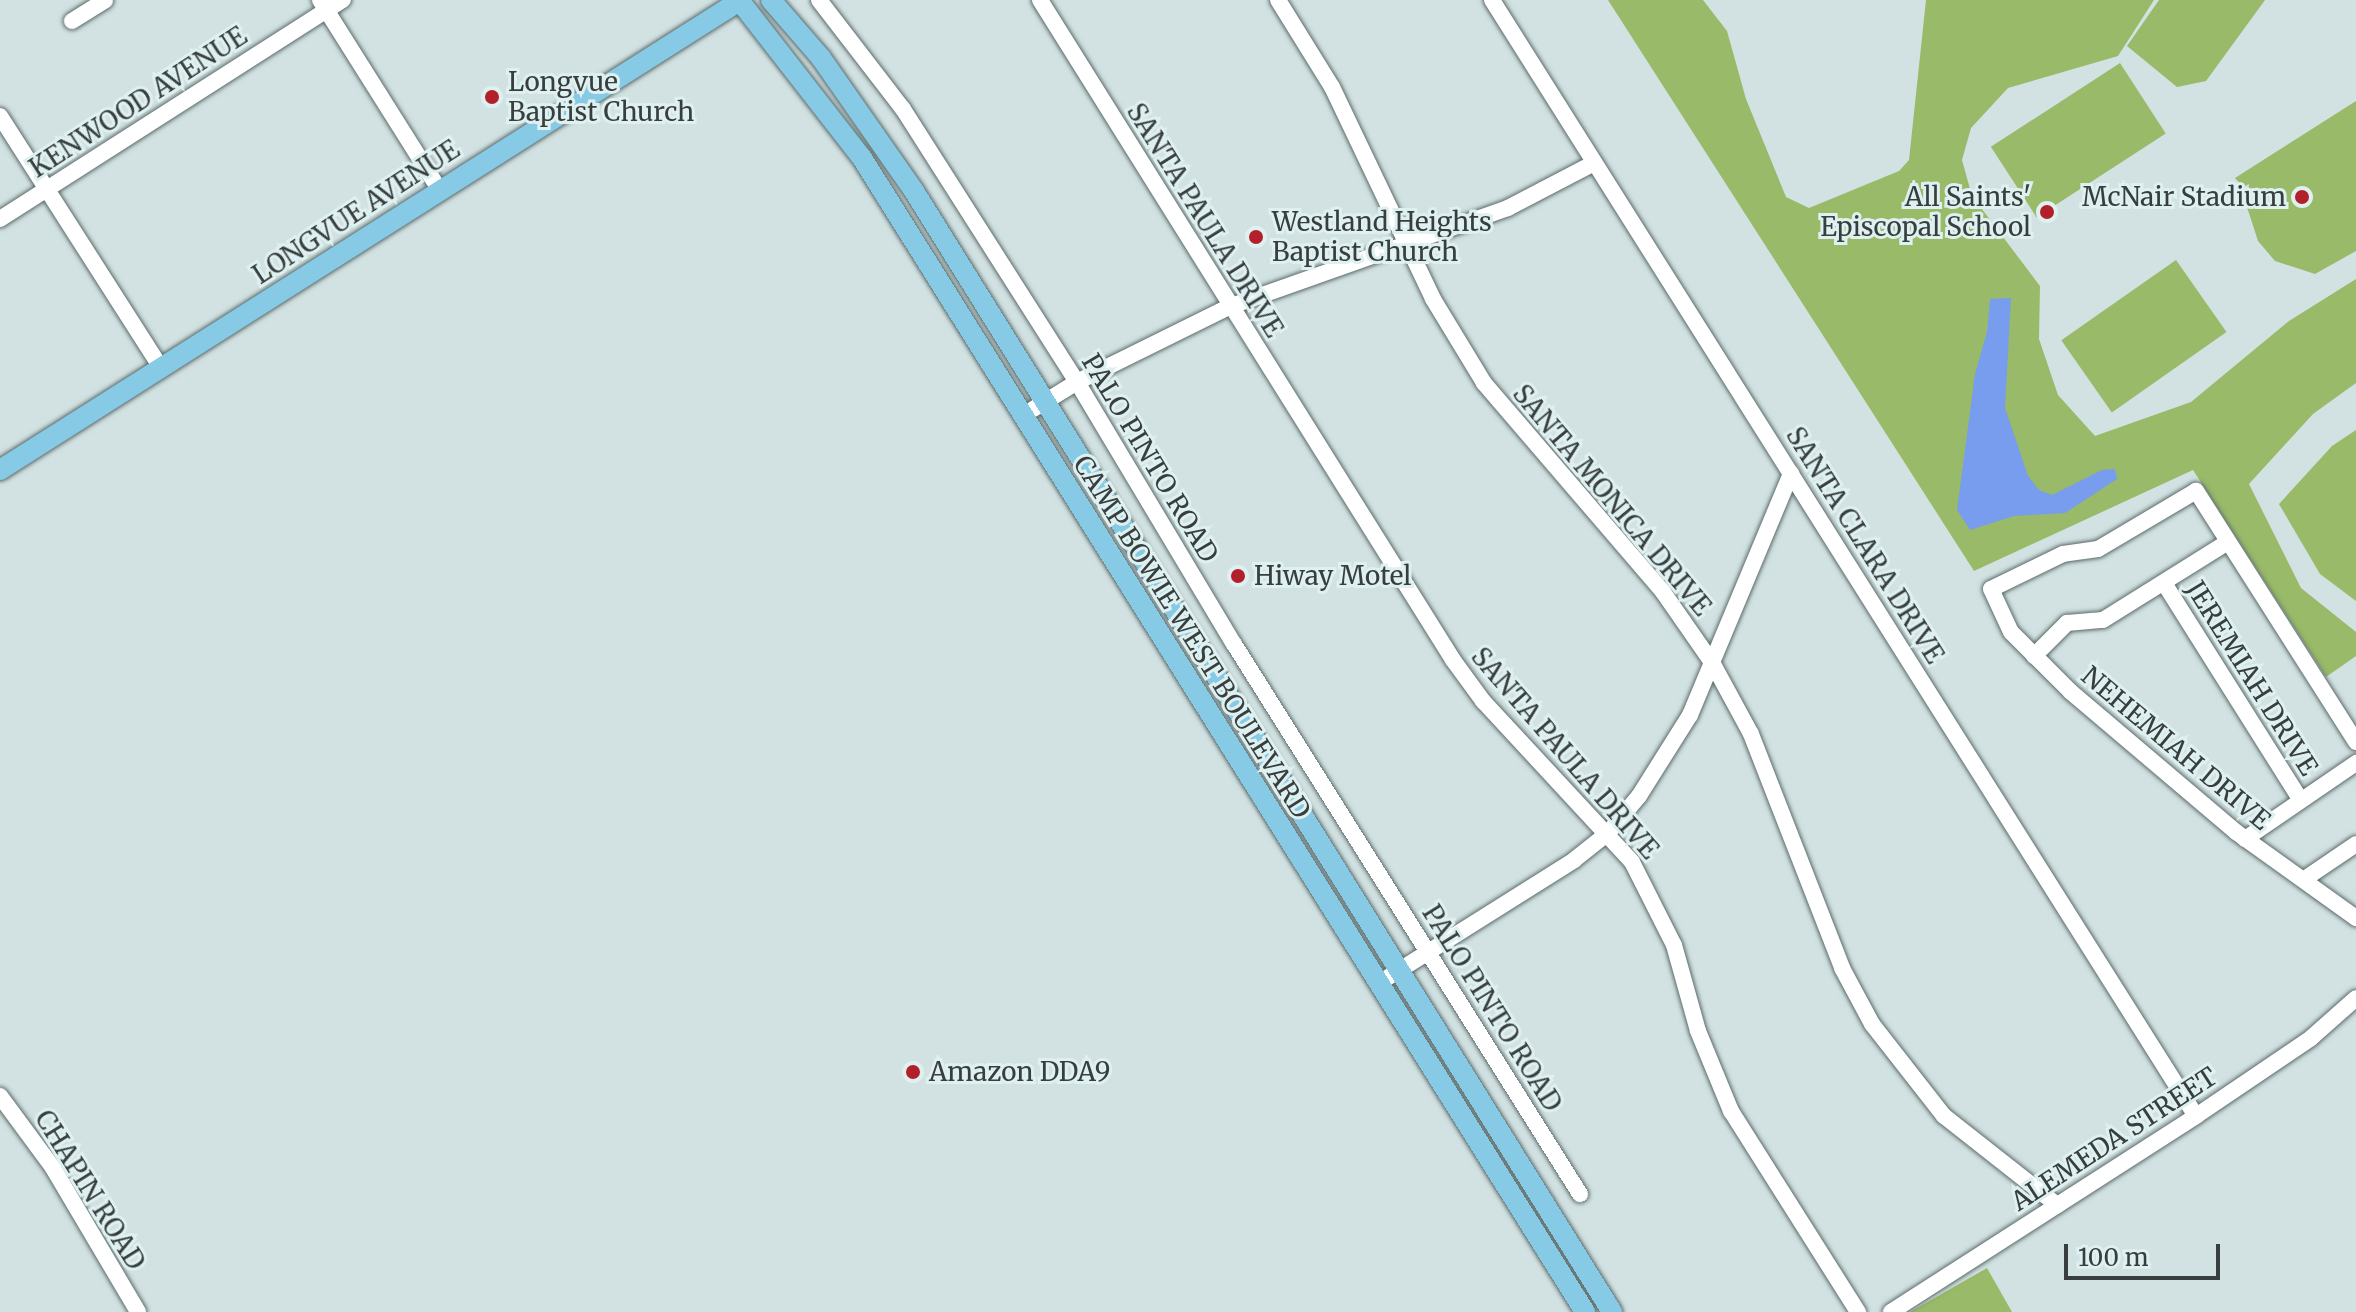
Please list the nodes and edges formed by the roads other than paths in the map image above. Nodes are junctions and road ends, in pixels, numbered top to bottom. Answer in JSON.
{"nodes":[{"id":1,"x":105,"y":0,"type":"edge"},
{"id":2,"x":343,"y":0,"type":"edge"},
{"id":3,"x":740,"y":0,"type":"edge"},
{"id":4,"x":771,"y":0,"type":"edge"},
{"id":5,"x":819,"y":0,"type":"edge"},
{"id":6,"x":1040,"y":0,"type":"edge"},
{"id":7,"x":1278,"y":0,"type":"edge"},
{"id":8,"x":1492,"y":0,"type":"edge"},
{"id":9,"x":323,"y":5,"type":"edge"},
{"id":10,"x":72,"y":21,"type":"dead end"},
{"id":11,"x":0,"y":116,"type":"edge"},
{"id":12,"x":1594,"y":163,"type":"junction"},
{"id":13,"x":47,"y":189,"type":"junction"},
{"id":14,"x":439,"y":189,"type":"junction"},
{"id":15,"x":0,"y":219,"type":"edge"},
{"id":16,"x":1408,"y":244,"type":"junction"},
{"id":17,"x":1231,"y":306,"type":"junction"},
{"id":18,"x":162,"y":369,"type":"junction"},
{"id":19,"x":1077,"y":382,"type":"junction"},
{"id":20,"x":1042,"y":403,"type":"junction"},
{"id":21,"x":1022,"y":416,"type":"junction"},
{"id":22,"x":0,"y":470,"type":"edge"},
{"id":23,"x":1791,"y":473,"type":"junction"},
{"id":24,"x":2228,"y":542,"type":"junction"},
{"id":25,"x":2164,"y":583,"type":"junction"},
{"id":26,"x":2034,"y":656,"type":"junction"},
{"id":27,"x":1713,"y":664,"type":"junction"},
{"id":28,"x":1222,"y":692,"type":"junction"},
{"id":29,"x":1202,"y":703,"type":"junction"},
{"id":30,"x":2356,"y":742,"type":"edge"},
{"id":31,"x":2356,"y":763,"type":"edge"},
{"id":32,"x":2300,"y":799,"type":"junction"},
{"id":33,"x":1608,"y":833,"type":"junction"},
{"id":34,"x":2245,"y":839,"type":"junction"},
{"id":35,"x":2356,"y":844,"type":"edge"},
{"id":36,"x":2306,"y":878,"type":"junction"},
{"id":37,"x":2356,"y":918,"type":"edge"},
{"id":38,"x":1428,"y":950,"type":"junction"},
{"id":39,"x":1388,"y":978,"type":"junction"},
{"id":40,"x":2356,"y":998,"type":"edge"},
{"id":41,"x":0,"y":1096,"type":"edge"},
{"id":42,"x":2196,"y":1116,"type":"junction"},
{"id":43,"x":1580,"y":1194,"type":"dead end"},
{"id":44,"x":2057,"y":1205,"type":"junction"},
{"id":45,"x":138,"y":1312,"type":"edge"},
{"id":46,"x":1585,"y":1312,"type":"edge"},
{"id":47,"x":1612,"y":1312,"type":"edge"},
{"id":48,"x":1858,"y":1312,"type":"edge"},
{"id":49,"x":1891,"y":1312,"type":"edge"}],
"edges":[{"from":1,"to":10,"type":"street"},
{"from":2,"to":9,"type":"street","name":"KENWOOD AVENUE"},
{"from":3,"to":14,"type":"main road","name":"LONGVUE AVENUE"},
{"from":3,"to":21,"type":"main road","name":"CAMP BOWIE WEST BOULEVARD"},
{"from":4,"to":20,"type":"main road","name":"CAMP BOWIE WEST BOULEVARD"},
{"from":5,"to":19,"type":"street","name":"PALO PINTO ROAD"},
{"from":6,"to":17,"type":"street","name":"SANTA PAULA DRIVE"},
{"from":7,"to":16,"type":"street","name":"SANTA MONICA DRIVE"},
{"from":8,"to":12,"type":"street","name":"SANTA CLARA DRIVE"},
{"from":9,"to":13,"type":"street","name":"KENWOOD AVENUE"},
{"from":9,"to":14,"type":"street"},
{"from":11,"to":13,"type":"street"},
{"from":12,"to":16,"type":"street"},
{"from":12,"to":23,"type":"street","name":"SANTA CLARA DRIVE"},
{"from":13,"to":15,"type":"street","name":"KENWOOD AVENUE"},
{"from":13,"to":18,"type":"street"},
{"from":14,"to":18,"type":"main road","name":"LONGVUE AVENUE"},
{"from":16,"to":17,"type":"street"},
{"from":16,"to":27,"type":"street","name":"SANTA MONICA DRIVE"},
{"from":17,"to":19,"type":"street"},
{"from":17,"to":33,"type":"street","name":"SANTA PAULA DRIVE"},
{"from":18,"to":22,"type":"main road","name":"LONGVUE AVENUE"},
{"from":19,"to":20,"type":"street"},
{"from":19,"to":38,"type":"street","name":"PALO PINTO ROAD"},
{"from":20,"to":21,"type":"street"},
{"from":20,"to":28,"type":"main road","name":"CAMP BOWIE WEST BOULEVARD"},
{"from":21,"to":29,"type":"main road","name":"CAMP BOWIE WEST BOULEVARD"},
{"from":23,"to":27,"type":"street"},
{"from":23,"to":42,"type":"street","name":"SANTA CLARA DRIVE"},
{"from":24,"to":25,"type":"street"},
{"from":24,"to":26,"type":"street","name":"NEHEMIAH DRIVE"},
{"from":24,"to":30,"type":"street"},
{"from":25,"to":26,"type":"street"},
{"from":25,"to":32,"type":"street","name":"JEREMIAH DRIVE"},
{"from":26,"to":34,"type":"street","name":"NEHEMIAH DRIVE"},
{"from":27,"to":33,"type":"street"},
{"from":27,"to":44,"type":"street","name":"SANTA MONICA DRIVE"},
{"from":28,"to":29,"type":"main road"},
{"from":28,"to":39,"type":"main road","name":"CAMP BOWIE WEST BOULEVARD"},
{"from":29,"to":39,"type":"main road","name":"CAMP BOWIE WEST BOULEVARD"},
{"from":31,"to":32,"type":"street"},
{"from":32,"to":34,"type":"street"},
{"from":33,"to":38,"type":"street"},
{"from":33,"to":48,"type":"street","name":"SANTA PAULA DRIVE"},
{"from":34,"to":36,"type":"street","name":"NEHEMIAH DRIVE"},
{"from":35,"to":36,"type":"street"},
{"from":36,"to":37,"type":"street","name":"NEHEMIAH DRIVE"},
{"from":38,"to":39,"type":"street"},
{"from":38,"to":43,"type":"street","name":"PALO PINTO ROAD"},
{"from":39,"to":46,"type":"main road","name":"CAMP BOWIE WEST BOULEVARD"},
{"from":39,"to":47,"type":"main road","name":"CAMP BOWIE WEST BOULEVARD"},
{"from":40,"to":42,"type":"street","name":"ALEMEDA STREET"},
{"from":41,"to":45,"type":"street","name":"CHAPIN ROAD"},
{"from":42,"to":44,"type":"street","name":"ALEMEDA STREET"},
{"from":44,"to":49,"type":"street","name":"ALEMEDA STREET"}]}
